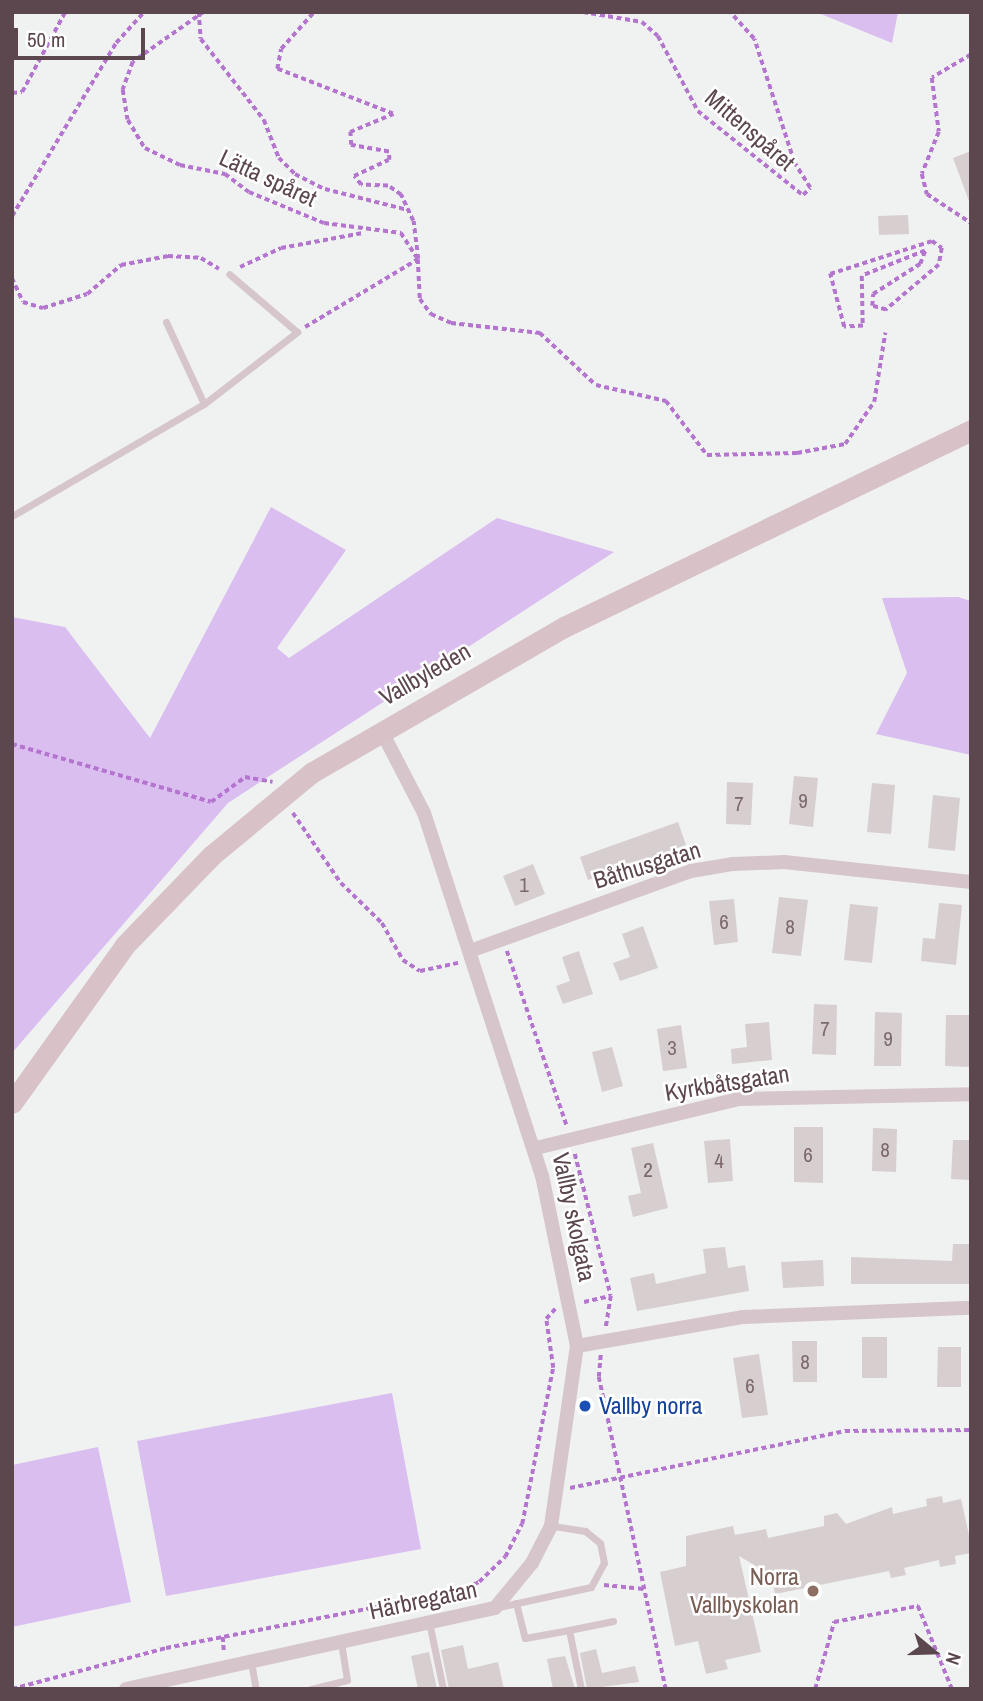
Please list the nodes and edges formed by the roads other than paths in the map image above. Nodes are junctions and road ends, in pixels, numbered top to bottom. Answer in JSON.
{"nodes":[{"id":1,"x":229,"y":275,"type":"road end"},
{"id":2,"x":166,"y":322,"type":"dead end"},
{"id":3,"x":204,"y":404,"type":"junction"},
{"id":4,"x":971,"y":430,"type":"edge"},
{"id":5,"x":12,"y":516,"type":"edge"},
{"id":6,"x":381,"y":730,"type":"junction"},
{"id":7,"x":971,"y":882,"type":"edge"},
{"id":8,"x":471,"y":955,"type":"junction"},
{"id":9,"x":971,"y":1094,"type":"edge"},
{"id":10,"x":12,"y":1103,"type":"edge"},
{"id":11,"x":536,"y":1148,"type":"junction"},
{"id":12,"x":971,"y":1308,"type":"edge"},
{"id":13,"x":578,"y":1346,"type":"junction"},
{"id":14,"x":551,"y":1526,"type":"junction"},
{"id":15,"x":516,"y":1603,"type":"junction"},
{"id":16,"x":495,"y":1608,"type":"junction"},
{"id":17,"x":613,"y":1621,"type":"dead end"},
{"id":18,"x":429,"y":1622,"type":"junction"},
{"id":19,"x":569,"y":1630,"type":"junction"},
{"id":20,"x":341,"y":1642,"type":"junction"},
{"id":21,"x":251,"y":1662,"type":"junction"},
{"id":22,"x":126,"y":1689,"type":"edge"},
{"id":23,"x":256,"y":1689,"type":"edge"},
{"id":24,"x":311,"y":1689,"type":"edge"},
{"id":25,"x":443,"y":1689,"type":"edge"},
{"id":26,"x":580,"y":1689,"type":"edge"}],
"edges":[{"from":1,"to":3,"type":"lane"},
{"from":2,"to":3,"type":"lane"},
{"from":3,"to":5,"type":"lane"},
{"from":4,"to":6,"type":"main road","name":"Vallbyleden"},
{"from":6,"to":8,"type":"street","name":"Vallby skolgata"},
{"from":6,"to":10,"type":"main road","name":"Vallbyleden"},
{"from":7,"to":8,"type":"street","name":"Båthusgatan"},
{"from":8,"to":11,"type":"street","name":"Vallby skolgata"},
{"from":9,"to":11,"type":"street","name":"Kyrkbåtsgatan"},
{"from":11,"to":13,"type":"street","name":"Vallby skolgata"},
{"from":12,"to":13,"type":"street"},
{"from":13,"to":14,"type":"street","name":"Härbregatan"},
{"from":14,"to":15,"type":"lane"},
{"from":14,"to":16,"type":"street","name":"Härbregatan"},
{"from":15,"to":16,"type":"lane"},
{"from":15,"to":19,"type":"lane"},
{"from":16,"to":18,"type":"street","name":"Härbregatan"},
{"from":17,"to":19,"type":"lane"},
{"from":18,"to":20,"type":"street","name":"Härbregatan"},
{"from":18,"to":25,"type":"lane"},
{"from":19,"to":26,"type":"lane"},
{"from":20,"to":21,"type":"street","name":"Härbregatan"},
{"from":20,"to":24,"type":"lane"},
{"from":21,"to":22,"type":"street","name":"Härbregatan"},
{"from":21,"to":23,"type":"lane"}]}
